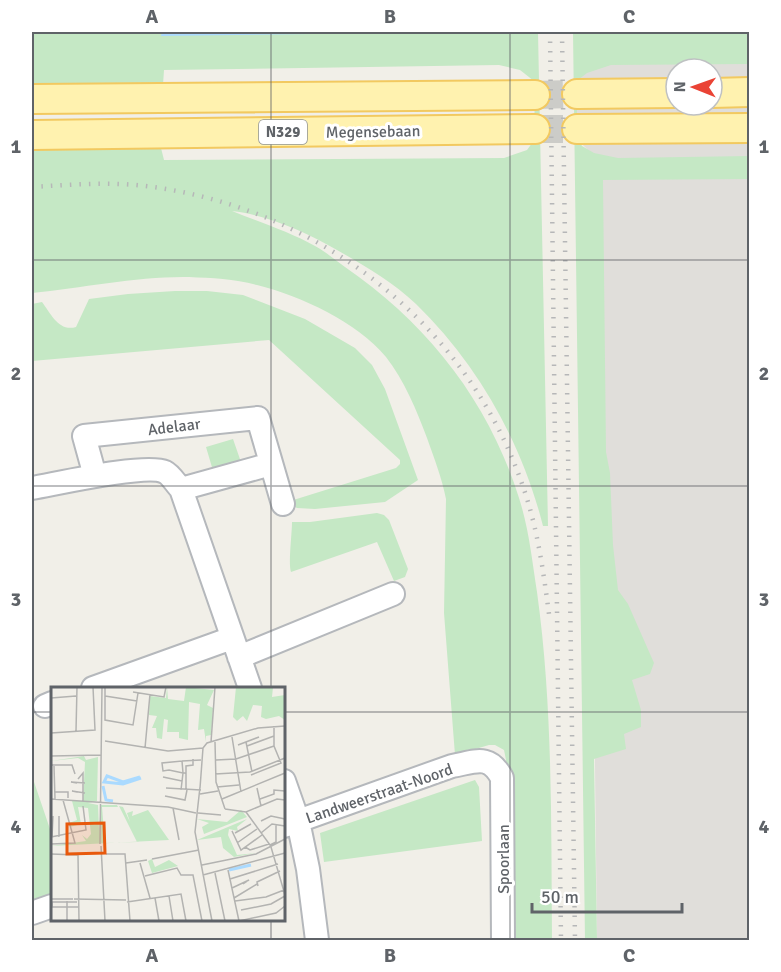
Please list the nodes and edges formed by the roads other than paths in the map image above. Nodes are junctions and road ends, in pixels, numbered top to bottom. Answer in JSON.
{"nodes":[{"id":1,"x":664,"y":93,"type":"edge"},
{"id":2,"x":724,"y":93,"type":"edge"},
{"id":3,"x":750,"y":93,"type":"edge"},
{"id":4,"x":576,"y":94,"type":"tunnel mouth"},
{"id":5,"x":535,"y":95,"type":"tunnel mouth"},
{"id":6,"x":32,"y":99,"type":"edge"},
{"id":7,"x":750,"y":128,"type":"edge"},
{"id":8,"x":535,"y":129,"type":"tunnel mouth"},
{"id":9,"x":577,"y":129,"type":"tunnel mouth"},
{"id":10,"x":32,"y":135,"type":"edge"},
{"id":11,"x":271,"y":464,"type":"junction"},
{"id":12,"x":95,"y":476,"type":"junction"},
{"id":13,"x":32,"y":488,"type":"edge"},
{"id":14,"x":181,"y":489,"type":"junction"},
{"id":15,"x":283,"y":504,"type":"dead end"},
{"id":16,"x":393,"y":594,"type":"dead end"},
{"id":17,"x":235,"y":648,"type":"junction"},
{"id":18,"x":97,"y":687,"type":"edge"},
{"id":19,"x":250,"y":687,"type":"edge"},
{"id":20,"x":502,"y":778,"type":"joint"},
{"id":21,"x":285,"y":788,"type":"edge"},
{"id":22,"x":291,"y":824,"type":"edge"},
{"id":23,"x":51,"y":906,"type":"edge"},
{"id":24,"x":32,"y":913,"type":"edge"},
{"id":25,"x":317,"y":940,"type":"edge"},
{"id":26,"x":503,"y":940,"type":"edge"}],
"edges":[{"from":1,"to":4,"type":"main road"},
{"from":2,"to":3,"type":"main road"},
{"from":5,"to":6,"type":"main road","number":"N329"},
{"from":7,"to":9,"type":"main road"},
{"from":8,"to":10,"type":"main road","name":"Megensebaan","number":"N329"},
{"from":11,"to":12,"type":"street","name":"Adelaar"},
{"from":11,"to":14,"type":"street"},
{"from":11,"to":15,"type":"street","name":"Adelaar"},
{"from":12,"to":13,"type":"street"},
{"from":12,"to":14,"type":"street"},
{"from":14,"to":17,"type":"street"},
{"from":16,"to":17,"type":"street"},
{"from":17,"to":18,"type":"street"},
{"from":17,"to":19,"type":"street"},
{"from":20,"to":22,"type":"street","name":"Landweerstraat-Noord"},
{"from":20,"to":26,"type":"street","name":"Spoorlaan"},
{"from":21,"to":22,"type":"street"},
{"from":22,"to":25,"type":"street"},
{"from":23,"to":24,"type":"street"}]}
